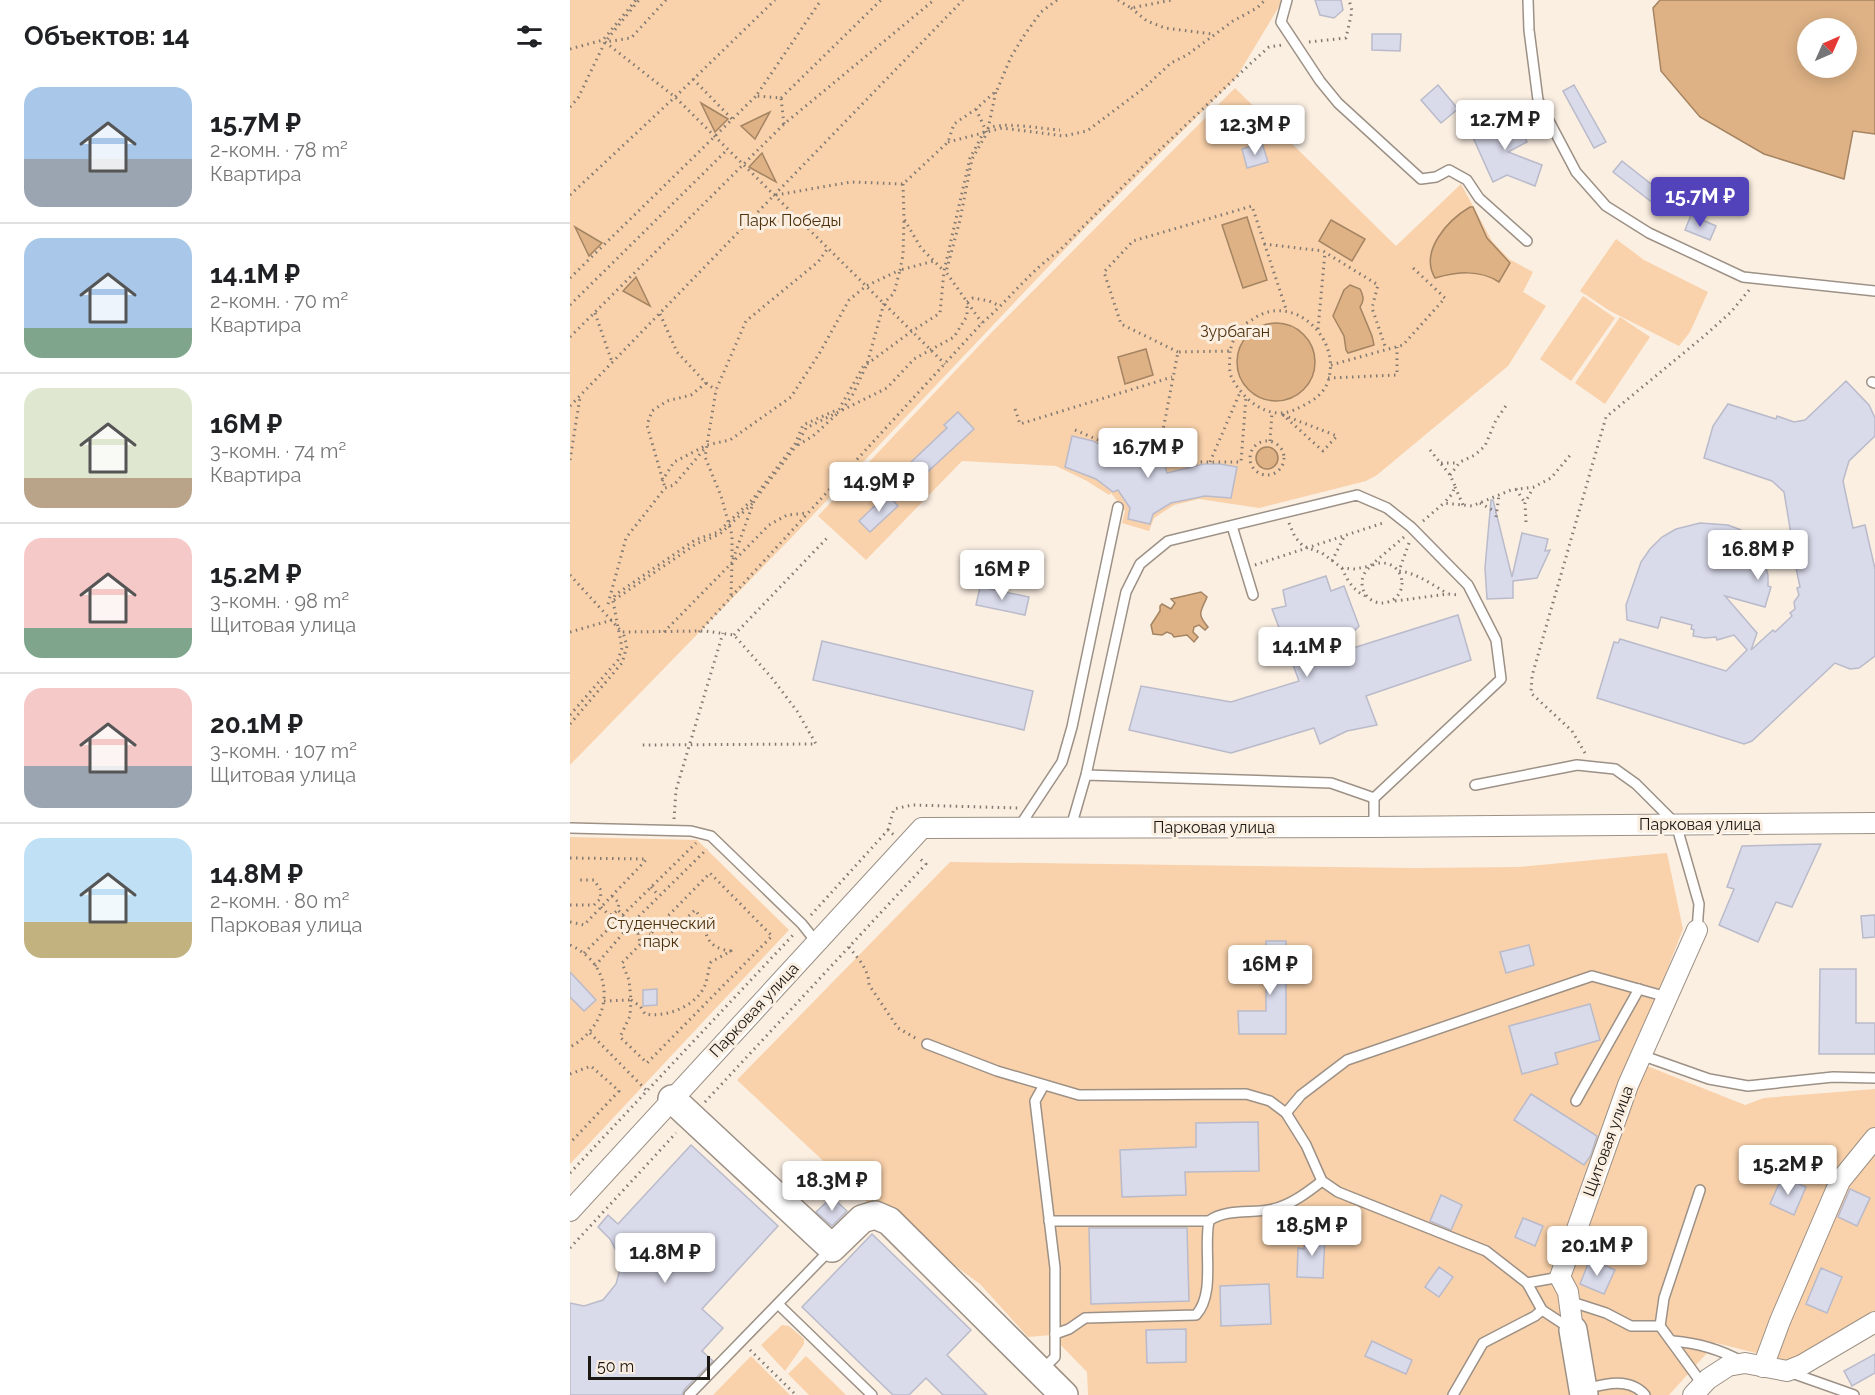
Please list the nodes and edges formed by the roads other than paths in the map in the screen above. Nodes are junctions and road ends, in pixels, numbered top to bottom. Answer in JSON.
{"nodes":[{"id":1,"x":1287,"y":0,"type":"edge"},
{"id":2,"x":1528,"y":0,"type":"edge"},
{"id":3,"x":1527,"y":241,"type":"dead end"},
{"id":4,"x":1875,"y":291,"type":"edge"},
{"id":5,"x":1118,"y":507,"type":"dead end"},
{"id":6,"x":1232,"y":526,"type":"junction"},
{"id":7,"x":1253,"y":595,"type":"dead end"},
{"id":8,"x":1086,"y":775,"type":"junction"},
{"id":9,"x":1475,"y":784,"type":"dead end"},
{"id":10,"x":1374,"y":798,"type":"junction"},
{"id":11,"x":1676,"y":824,"type":"junction"},
{"id":12,"x":1875,"y":824,"type":"edge"},
{"id":13,"x":1019,"y":827,"type":"junction"},
{"id":14,"x":1071,"y":827,"type":"junction"},
{"id":15,"x":1374,"y":827,"type":"junction"},
{"id":16,"x":570,"y":828,"type":"edge"},
{"id":17,"x":1696,"y":930,"type":"joint"},
{"id":18,"x":817,"y":943,"type":"junction"},
{"id":19,"x":1639,"y":989,"type":"junction"},
{"id":20,"x":1667,"y":997,"type":"junction"},
{"id":21,"x":927,"y":1044,"type":"road end"},
{"id":22,"x":1641,"y":1055,"type":"junction"},
{"id":23,"x":1875,"y":1078,"type":"edge"},
{"id":24,"x":1044,"y":1085,"type":"junction"},
{"id":25,"x":1576,"y":1101,"type":"dead end"},
{"id":26,"x":682,"y":1108,"type":"junction"},
{"id":27,"x":1286,"y":1113,"type":"junction"},
{"id":28,"x":1875,"y":1138,"type":"edge"},
{"id":29,"x":1322,"y":1181,"type":"junction"},
{"id":30,"x":1700,"y":1190,"type":"dead end"},
{"id":31,"x":570,"y":1211,"type":"edge"},
{"id":32,"x":1049,"y":1221,"type":"junction"},
{"id":33,"x":1209,"y":1221,"type":"junction"},
{"id":34,"x":832,"y":1248,"type":"junction"},
{"id":35,"x":1560,"y":1277,"type":"junction"},
{"id":36,"x":1527,"y":1283,"type":"junction"},
{"id":37,"x":1569,"y":1301,"type":"junction"},
{"id":38,"x":778,"y":1304,"type":"junction"},
{"id":39,"x":1542,"y":1310,"type":"junction"},
{"id":40,"x":1875,"y":1322,"type":"edge"},
{"id":41,"x":1660,"y":1326,"type":"junction"},
{"id":42,"x":1573,"y":1330,"type":"junction"},
{"id":43,"x":1055,"y":1334,"type":"junction"},
{"id":44,"x":1673,"y":1341,"type":"junction"},
{"id":45,"x":1754,"y":1365,"type":"junction"},
{"id":46,"x":1040,"y":1371,"type":"junction"},
{"id":47,"x":1787,"y":1371,"type":"junction"},
{"id":48,"x":1698,"y":1390,"type":"edge"},
{"id":49,"x":1583,"y":1392,"type":"edge"},
{"id":50,"x":689,"y":1395,"type":"edge"},
{"id":51,"x":873,"y":1395,"type":"edge"},
{"id":52,"x":1064,"y":1395,"type":"edge"},
{"id":53,"x":1453,"y":1395,"type":"edge"},
{"id":54,"x":1645,"y":1395,"type":"edge"},
{"id":55,"x":1854,"y":1395,"type":"edge"}],
"edges":[{"from":1,"to":3,"type":"lane"},
{"from":2,"to":4,"type":"lane"},
{"from":5,"to":13,"type":"lane"},
{"from":6,"to":7,"type":"lane"},
{"from":6,"to":8,"type":"lane"},
{"from":6,"to":10,"type":"lane"},
{"from":8,"to":10,"type":"lane"},
{"from":8,"to":14,"type":"lane"},
{"from":9,"to":11,"type":"lane"},
{"from":10,"to":15,"type":"lane"},
{"from":11,"to":12,"type":"street","name":"Парковая улица"},
{"from":11,"to":15,"type":"street","name":"Парковая улица"},
{"from":11,"to":17,"type":"lane"},
{"from":13,"to":14,"type":"street","name":"Парковая улица"},
{"from":13,"to":18,"type":"street","name":"Парковая улица"},
{"from":14,"to":15,"type":"street","name":"Парковая улица"},
{"from":16,"to":18,"type":"lane"},
{"from":17,"to":20,"type":"street","name":"Щитовая улица"},
{"from":18,"to":26,"type":"street","name":"Парковая улица"},
{"from":19,"to":20,"type":"lane"},
{"from":19,"to":25,"type":"lane"},
{"from":19,"to":27,"type":"lane"},
{"from":20,"to":22,"type":"street","name":"Щитовая улица"},
{"from":21,"to":24,"type":"lane"},
{"from":22,"to":23,"type":"lane"},
{"from":22,"to":35,"type":"street","name":"Щитовая улица"},
{"from":24,"to":27,"type":"lane"},
{"from":24,"to":32,"type":"lane"},
{"from":26,"to":31,"type":"street","name":"Парковая улица"},
{"from":26,"to":34,"type":"street"},
{"from":27,"to":29,"type":"lane"},
{"from":28,"to":45,"type":"street"},
{"from":29,"to":33,"type":"lane"},
{"from":29,"to":36,"type":"lane"},
{"from":30,"to":41,"type":"lane"},
{"from":32,"to":33,"type":"lane"},
{"from":32,"to":43,"type":"lane"},
{"from":33,"to":43,"type":"lane"},
{"from":34,"to":38,"type":"lane"},
{"from":34,"to":46,"type":"street"},
{"from":35,"to":36,"type":"lane"},
{"from":35,"to":37,"type":"street"},
{"from":36,"to":39,"type":"lane"},
{"from":37,"to":41,"type":"lane"},
{"from":37,"to":42,"type":"street"},
{"from":38,"to":50,"type":"lane"},
{"from":38,"to":51,"type":"lane"},
{"from":39,"to":42,"type":"lane"},
{"from":39,"to":53,"type":"lane"},
{"from":40,"to":47,"type":"street"},
{"from":41,"to":44,"type":"lane"},
{"from":42,"to":49,"type":"street"},
{"from":43,"to":46,"type":"lane"},
{"from":44,"to":45,"type":"lane"},
{"from":44,"to":48,"type":"lane"},
{"from":45,"to":47,"type":"street"},
{"from":45,"to":48,"type":"street"},
{"from":46,"to":52,"type":"street"},
{"from":47,"to":55,"type":"lane"},
{"from":49,"to":54,"type":"lane"}]}
